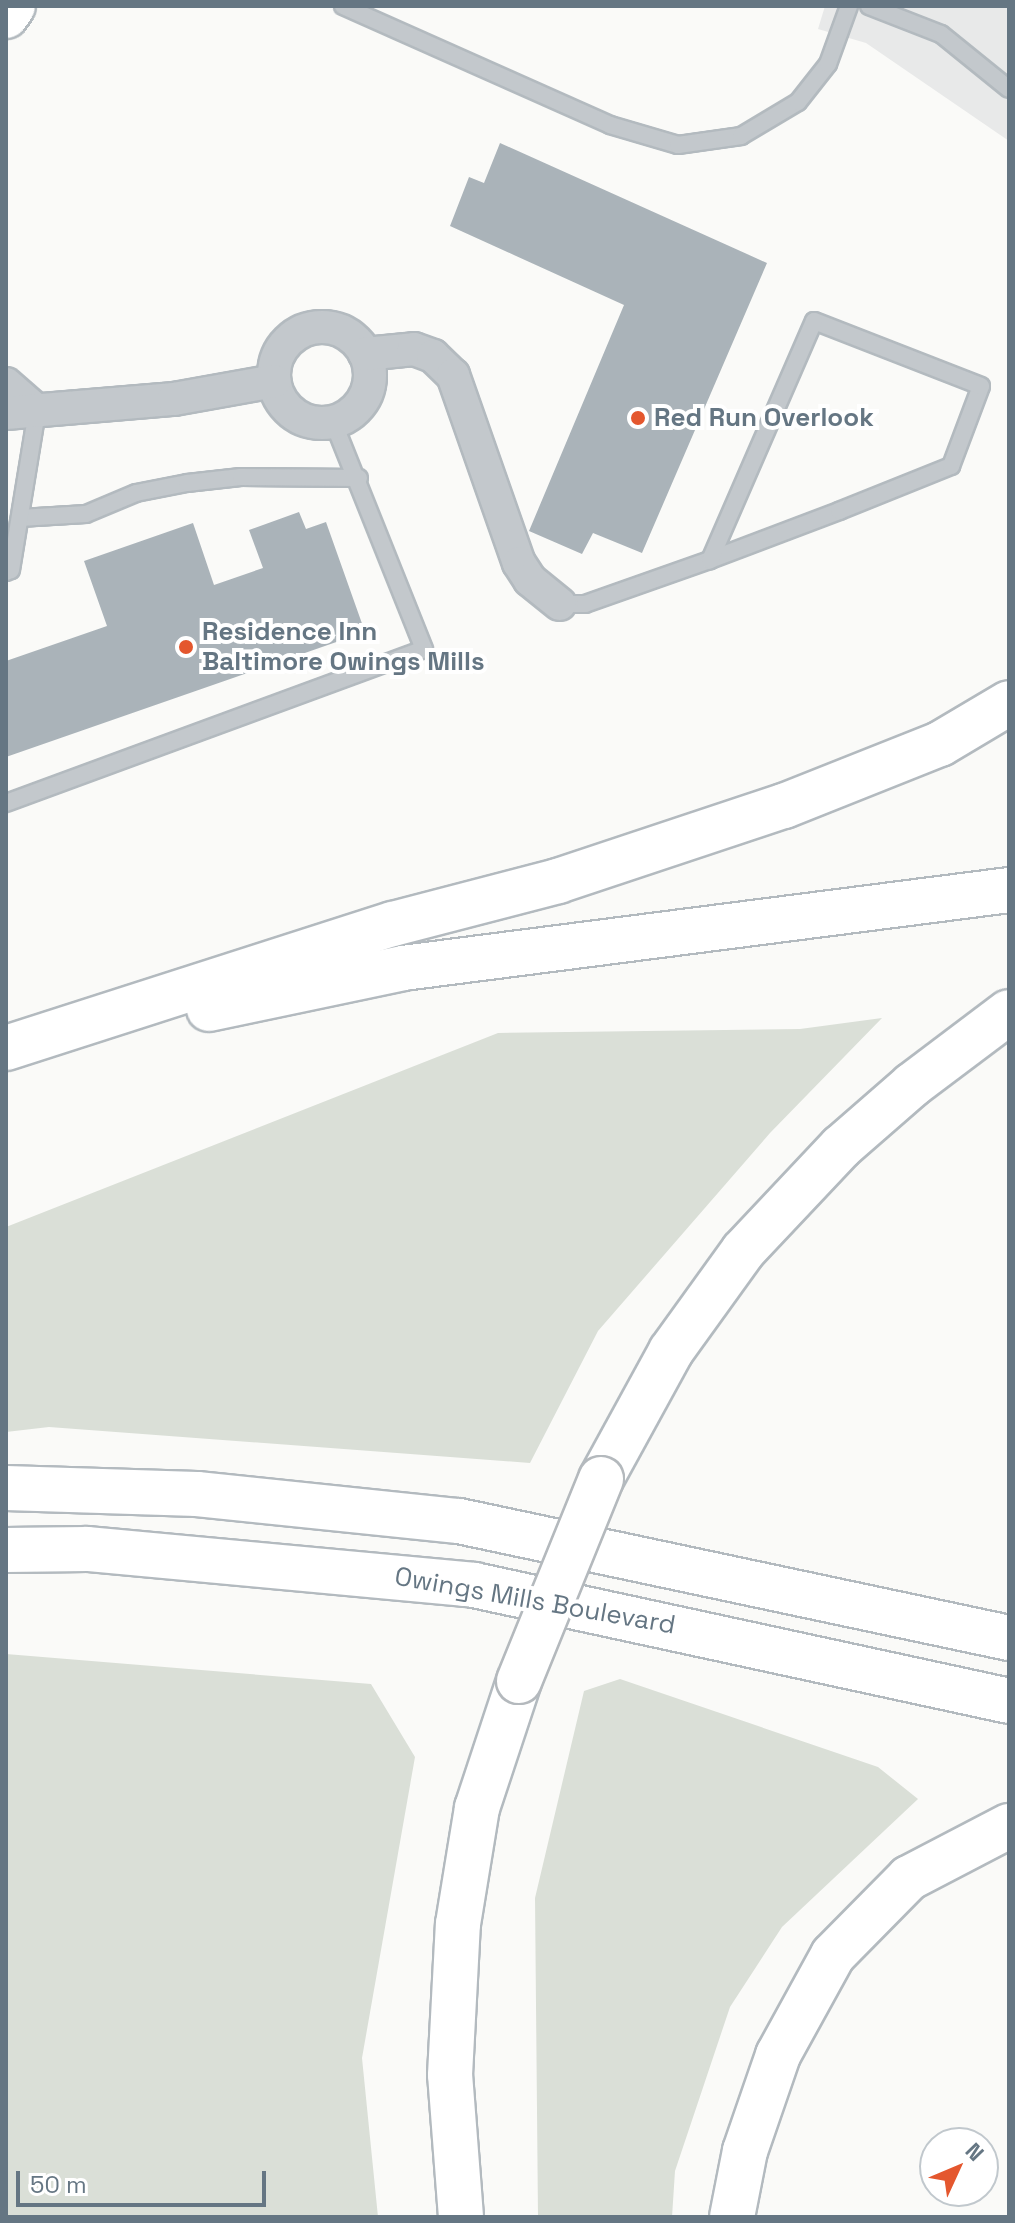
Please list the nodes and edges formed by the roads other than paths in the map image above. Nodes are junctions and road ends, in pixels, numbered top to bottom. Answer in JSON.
{"nodes":[{"id":1,"x":13,"y":6,"type":"edge"},
{"id":2,"x":343,"y":6,"type":"edge"},
{"id":3,"x":849,"y":6,"type":"edge"},
{"id":4,"x":869,"y":6,"type":"edge"},
{"id":5,"x":6,"y":16,"type":"edge"},
{"id":6,"x":1009,"y":89,"type":"edge"},
{"id":7,"x":365,"y":354,"type":"junction"},
{"id":8,"x":274,"y":381,"type":"junction"},
{"id":9,"x":6,"y":384,"type":"edge"},
{"id":10,"x":22,"y":412,"type":"edge"},
{"id":11,"x":333,"y":422,"type":"junction"},
{"id":12,"x":359,"y":478,"type":"junction"},
{"id":13,"x":20,"y":518,"type":"junction"},
{"id":14,"x":710,"y":560,"type":"junction"},
{"id":15,"x":6,"y":572,"type":"edge"},
{"id":16,"x":560,"y":604,"type":"joint"},
{"id":17,"x":1009,"y":703,"type":"edge"},
{"id":18,"x":6,"y":803,"type":"edge"},
{"id":19,"x":1009,"y":890,"type":"edge"},
{"id":20,"x":1009,"y":1012,"type":"edge"},
{"id":21,"x":6,"y":1049,"type":"edge"},
{"id":22,"x":6,"y":1488,"type":"edge"},
{"id":23,"x":6,"y":1550,"type":"edge"},
{"id":24,"x":1009,"y":1638,"type":"edge"},
{"id":25,"x":1009,"y":1701,"type":"edge"},
{"id":26,"x":1009,"y":1826,"type":"edge"},
{"id":27,"x":461,"y":2217,"type":"edge"},
{"id":28,"x":732,"y":2217,"type":"edge"}],
"edges":[{"from":1,"to":5,"type":"main road"},
{"from":2,"to":3,"type":"lane"},
{"from":4,"to":6,"type":"lane"},
{"from":7,"to":8,"type":"street"},
{"from":7,"to":11,"type":"street"},
{"from":7,"to":16,"type":"street"},
{"from":8,"to":10,"type":"street"},
{"from":8,"to":11,"type":"street"},
{"from":9,"to":10,"type":"street"},
{"from":10,"to":13,"type":"lane"},
{"from":11,"to":12,"type":"lane"},
{"from":12,"to":13,"type":"lane"},
{"from":12,"to":18,"type":"lane"},
{"from":13,"to":15,"type":"lane"},
{"from":14,"to":14,"type":"lane"},
{"from":14,"to":16,"type":"lane"},
{"from":17,"to":21,"type":"main road"},
{"from":19,"to":21,"type":"main road"},
{"from":20,"to":27,"type":"main road","bridge":true},
{"from":22,"to":24,"type":"main road"},
{"from":23,"to":25,"type":"main road","name":"Owings Mills Boulevard"},
{"from":26,"to":28,"type":"main road"}]}
